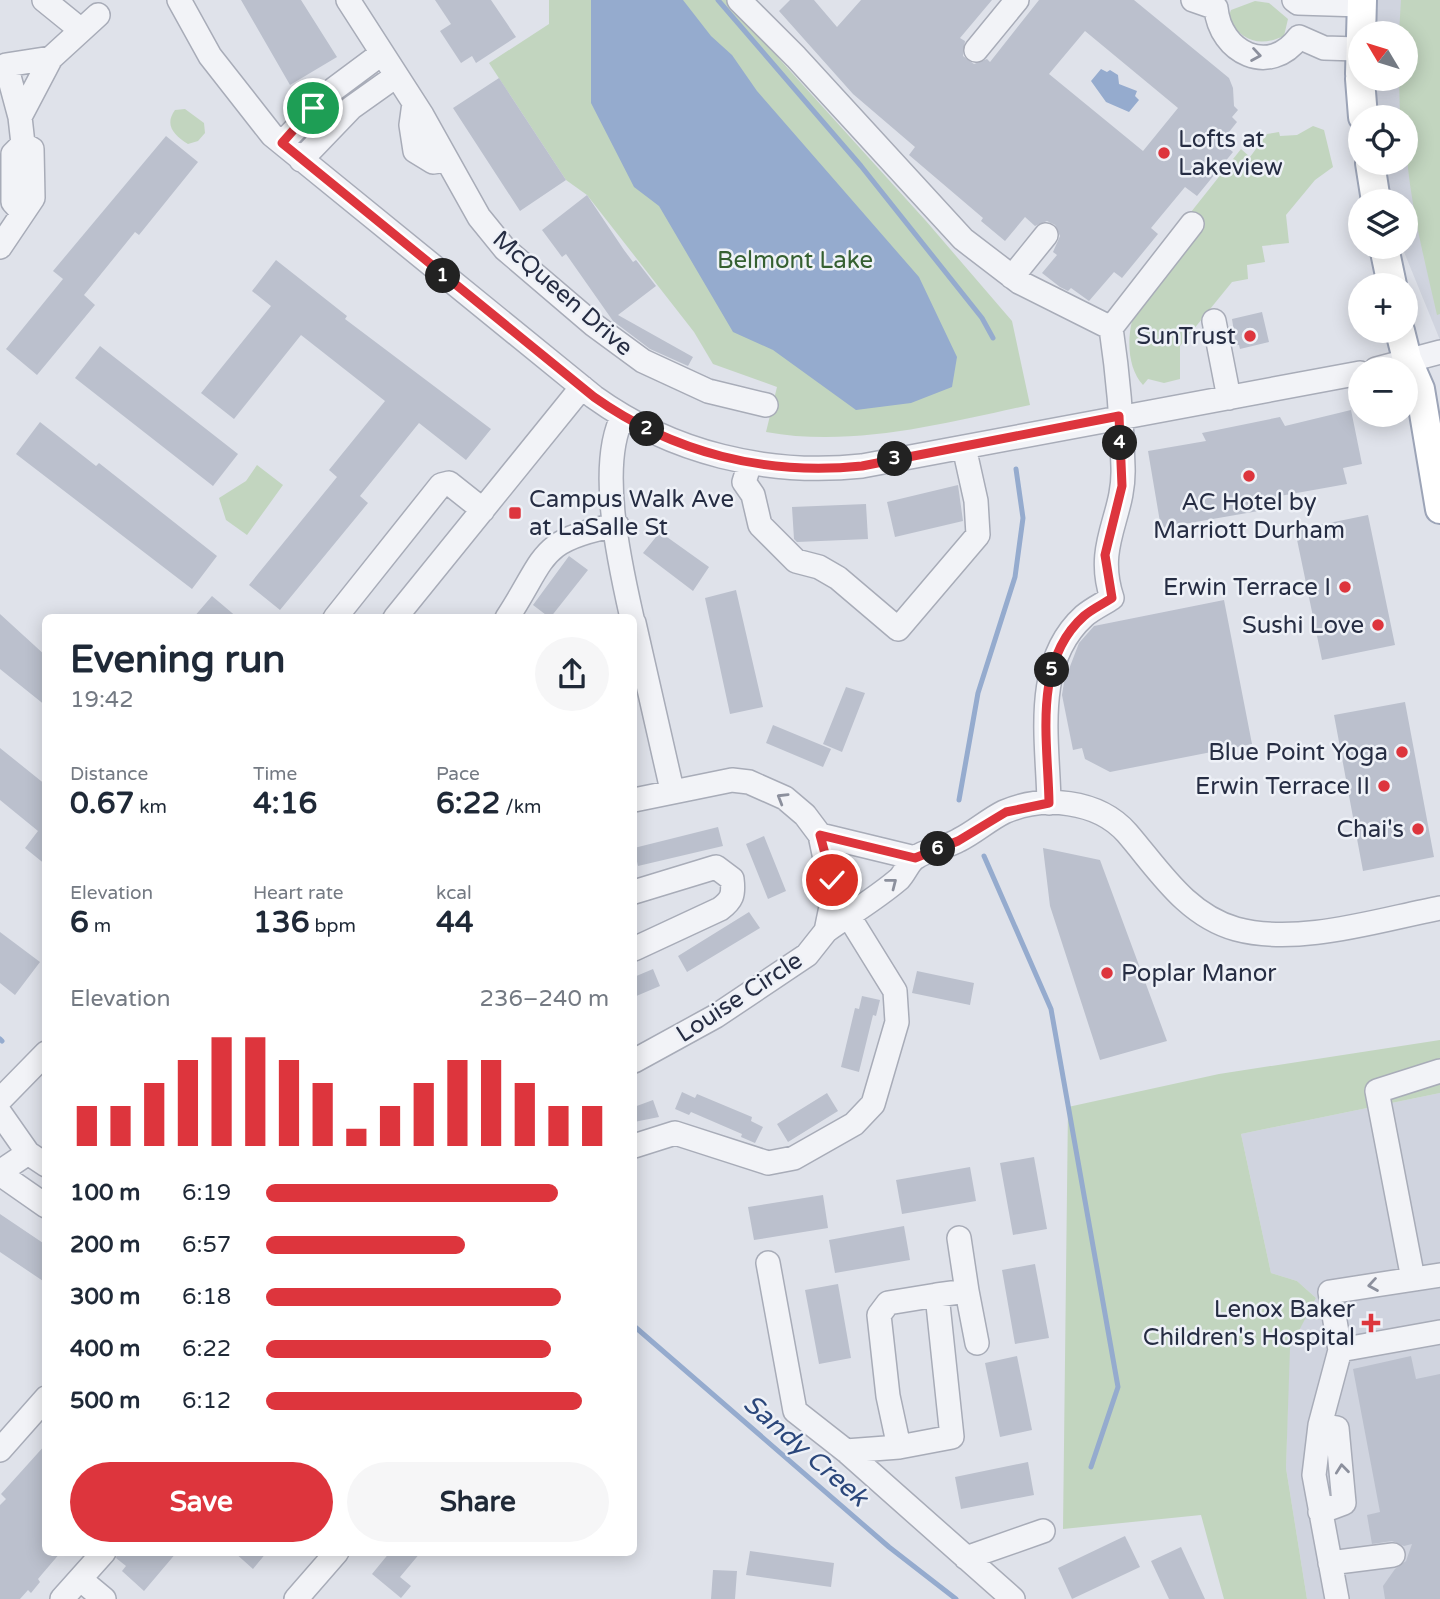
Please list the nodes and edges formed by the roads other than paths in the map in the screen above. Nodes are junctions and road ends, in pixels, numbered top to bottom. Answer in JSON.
{"nodes":[{"id":1,"x":44,"y":0,"type":"edge"},
{"id":2,"x":179,"y":0,"type":"edge"},
{"id":3,"x":348,"y":0,"type":"edge"},
{"id":4,"x":739,"y":0,"type":"edge"},
{"id":5,"x":1017,"y":0,"type":"edge"},
{"id":6,"x":1193,"y":0,"type":"edge"},
{"id":7,"x":1296,"y":2,"type":"edge"},
{"id":8,"x":1362,"y":2,"type":"edge"},
{"id":9,"x":1220,"y":4,"type":"edge"},
{"id":10,"x":1361,"y":21,"type":"edge"},
{"id":11,"x":1299,"y":37,"type":"junction"},
{"id":12,"x":976,"y":50,"type":"dead end"},
{"id":13,"x":381,"y":54,"type":"junction"},
{"id":14,"x":51,"y":58,"type":"junction"},
{"id":15,"x":1348,"y":61,"type":"edge"},
{"id":16,"x":396,"y":76,"type":"junction"},
{"id":17,"x":346,"y":79,"type":"junction"},
{"id":18,"x":362,"y":100,"type":"junction"},
{"id":19,"x":20,"y":117,"type":"junction"},
{"id":20,"x":282,"y":143,"type":"junction"},
{"id":21,"x":301,"y":160,"type":"junction"},
{"id":22,"x":1192,"y":224,"type":"dead end"},
{"id":23,"x":1046,"y":235,"type":"dead end"},
{"id":24,"x":0,"y":247,"type":"edge"},
{"id":25,"x":1012,"y":277,"type":"junction"},
{"id":26,"x":1214,"y":321,"type":"dead end"},
{"id":27,"x":1111,"y":328,"type":"junction"},
{"id":28,"x":1440,"y":352,"type":"edge"},
{"id":29,"x":1416,"y":357,"type":"edge"},
{"id":30,"x":1348,"y":375,"type":"edge"},
{"id":31,"x":1418,"y":384,"type":"edge"},
{"id":32,"x":582,"y":387,"type":"junction"},
{"id":33,"x":1229,"y":398,"type":"junction"},
{"id":34,"x":766,"y":405,"type":"dead end"},
{"id":35,"x":623,"y":416,"type":"junction"},
{"id":36,"x":1119,"y":416,"type":"junction"},
{"id":37,"x":964,"y":447,"type":"junction"},
{"id":38,"x":750,"y":463,"type":"junction"},
{"id":39,"x":1440,"y":509,"type":"edge"},
{"id":40,"x":483,"y":510,"type":"junction"},
{"id":41,"x":617,"y":525,"type":"junction"},
{"id":42,"x":338,"y":614,"type":"edge"},
{"id":43,"x":398,"y":614,"type":"edge"},
{"id":44,"x":508,"y":614,"type":"edge"},
{"id":45,"x":631,"y":614,"type":"edge"},
{"id":46,"x":637,"y":636,"type":"edge"},
{"id":47,"x":672,"y":790,"type":"junction"},
{"id":48,"x":637,"y":799,"type":"edge"},
{"id":49,"x":1049,"y":803,"type":"junction"},
{"id":50,"x":820,"y":835,"type":"junction"},
{"id":51,"x":915,"y":858,"type":"junction"},
{"id":52,"x":637,"y":889,"type":"edge"},
{"id":53,"x":1440,"y":908,"type":"edge"},
{"id":54,"x":848,"y":915,"type":"junction"},
{"id":55,"x":826,"y":931,"type":"junction"},
{"id":56,"x":637,"y":948,"type":"edge"},
{"id":57,"x":42,"y":1057,"type":"edge"},
{"id":58,"x":637,"y":1059,"type":"edge"},
{"id":59,"x":1431,"y":1081,"type":"edge"},
{"id":60,"x":0,"y":1100,"type":"edge"},
{"id":61,"x":0,"y":1113,"type":"edge"},
{"id":62,"x":637,"y":1145,"type":"edge"},
{"id":63,"x":37,"y":1159,"type":"edge"},
{"id":64,"x":0,"y":1173,"type":"edge"},
{"id":65,"x":42,"y":1203,"type":"edge"},
{"id":66,"x":959,"y":1238,"type":"dead end"},
{"id":67,"x":768,"y":1263,"type":"dead end"},
{"id":68,"x":1440,"y":1275,"type":"edge"},
{"id":69,"x":1413,"y":1279,"type":"junction"},
{"id":70,"x":967,"y":1291,"type":"junction"},
{"id":71,"x":936,"y":1295,"type":"junction"},
{"id":72,"x":1440,"y":1332,"type":"edge"},
{"id":73,"x":977,"y":1343,"type":"dead end"},
{"id":74,"x":1340,"y":1350,"type":"junction"},
{"id":75,"x":42,"y":1403,"type":"edge"},
{"id":76,"x":899,"y":1447,"type":"junction"},
{"id":77,"x":0,"y":1450,"type":"edge"},
{"id":78,"x":846,"y":1451,"type":"junction"},
{"id":79,"x":1043,"y":1531,"type":"dead end"},
{"id":80,"x":1393,"y":1555,"type":"dead end"},
{"id":81,"x":100,"y":1556,"type":"edge"},
{"id":82,"x":334,"y":1556,"type":"edge"},
{"id":83,"x":966,"y":1558,"type":"junction"},
{"id":84,"x":1330,"y":1563,"type":"junction"},
{"id":85,"x":80,"y":1579,"type":"junction"},
{"id":86,"x":62,"y":1599,"type":"edge"},
{"id":87,"x":104,"y":1599,"type":"edge"},
{"id":88,"x":296,"y":1599,"type":"edge"},
{"id":89,"x":1013,"y":1599,"type":"edge"},
{"id":90,"x":1337,"y":1599,"type":"edge"}],
"edges":[{"from":1,"to":14,"type":"street"},
{"from":2,"to":20,"type":"street"},
{"from":3,"to":13,"type":"street","name":"McQueen Drive"},
{"from":4,"to":25,"type":"street"},
{"from":5,"to":12,"type":"street"},
{"from":6,"to":9,"type":"street"},
{"from":7,"to":8,"type":"street"},
{"from":7,"to":11,"type":"street"},
{"from":8,"to":10,"type":"main road"},
{"from":9,"to":11,"type":"street","one_way":true},
{"from":11,"to":15,"type":"street"},
{"from":13,"to":16,"type":"street","name":"McQueen Drive"},
{"from":13,"to":17,"type":"street"},
{"from":14,"to":19,"type":"street"},
{"from":14,"to":19,"type":"street"},
{"from":16,"to":18,"type":"street"},
{"from":16,"to":34,"type":"street","name":"McQueen Drive"},
{"from":17,"to":18,"type":"street"},
{"from":17,"to":20,"type":"street"},
{"from":18,"to":21,"type":"street"},
{"from":19,"to":24,"type":"street"},
{"from":20,"to":21,"type":"street"},
{"from":21,"to":32,"type":"street"},
{"from":22,"to":27,"type":"street"},
{"from":23,"to":25,"type":"street"},
{"from":25,"to":27,"type":"street"},
{"from":26,"to":33,"type":"street"},
{"from":27,"to":36,"type":"street"},
{"from":28,"to":29,"type":"street"},
{"from":30,"to":33,"type":"street"},
{"from":31,"to":39,"type":"main road"},
{"from":32,"to":35,"type":"street"},
{"from":32,"to":40,"type":"street"},
{"from":33,"to":36,"type":"street"},
{"from":35,"to":38,"type":"street"},
{"from":35,"to":41,"type":"street"},
{"from":36,"to":37,"type":"street"},
{"from":36,"to":49,"type":"street"},
{"from":37,"to":38,"type":"street"},
{"from":37,"to":38,"type":"street"},
{"from":40,"to":42,"type":"street"},
{"from":40,"to":43,"type":"street"},
{"from":41,"to":44,"type":"street"},
{"from":41,"to":45,"type":"street"},
{"from":46,"to":47,"type":"street"},
{"from":47,"to":48,"type":"street","name":"Louise Circle"},
{"from":50,"to":47,"type":"street","name":"Louise Circle","one_way":true},
{"from":49,"to":51,"type":"street"},
{"from":49,"to":53,"type":"street"},
{"from":50,"to":51,"type":"street"},
{"from":50,"to":55,"type":"street","name":"Louise Circle"},
{"from":54,"to":51,"type":"street","one_way":true},
{"from":52,"to":56,"type":"street"},
{"from":54,"to":55,"type":"street"},
{"from":54,"to":62,"type":"street"},
{"from":55,"to":58,"type":"street","name":"Louise Circle"},
{"from":57,"to":60,"type":"street"},
{"from":59,"to":69,"type":"street"},
{"from":61,"to":63,"type":"street"},
{"from":63,"to":64,"type":"street"},
{"from":64,"to":65,"type":"street"},
{"from":66,"to":70,"type":"street"},
{"from":67,"to":78,"type":"street"},
{"from":68,"to":69,"type":"street"},
{"from":69,"to":74,"type":"street","one_way":true},
{"from":70,"to":71,"type":"street"},
{"from":70,"to":73,"type":"street"},
{"from":71,"to":76,"type":"street"},
{"from":71,"to":76,"type":"street"},
{"from":72,"to":74,"type":"street"},
{"from":74,"to":84,"type":"street"},
{"from":75,"to":77,"type":"street"},
{"from":76,"to":78,"type":"street"},
{"from":78,"to":83,"type":"street"},
{"from":79,"to":83,"type":"street"},
{"from":80,"to":84,"type":"street"},
{"from":81,"to":85,"type":"street"},
{"from":82,"to":88,"type":"street"},
{"from":83,"to":89,"type":"street"},
{"from":84,"to":90,"type":"street"},
{"from":85,"to":86,"type":"street"},
{"from":85,"to":87,"type":"street"}]}
